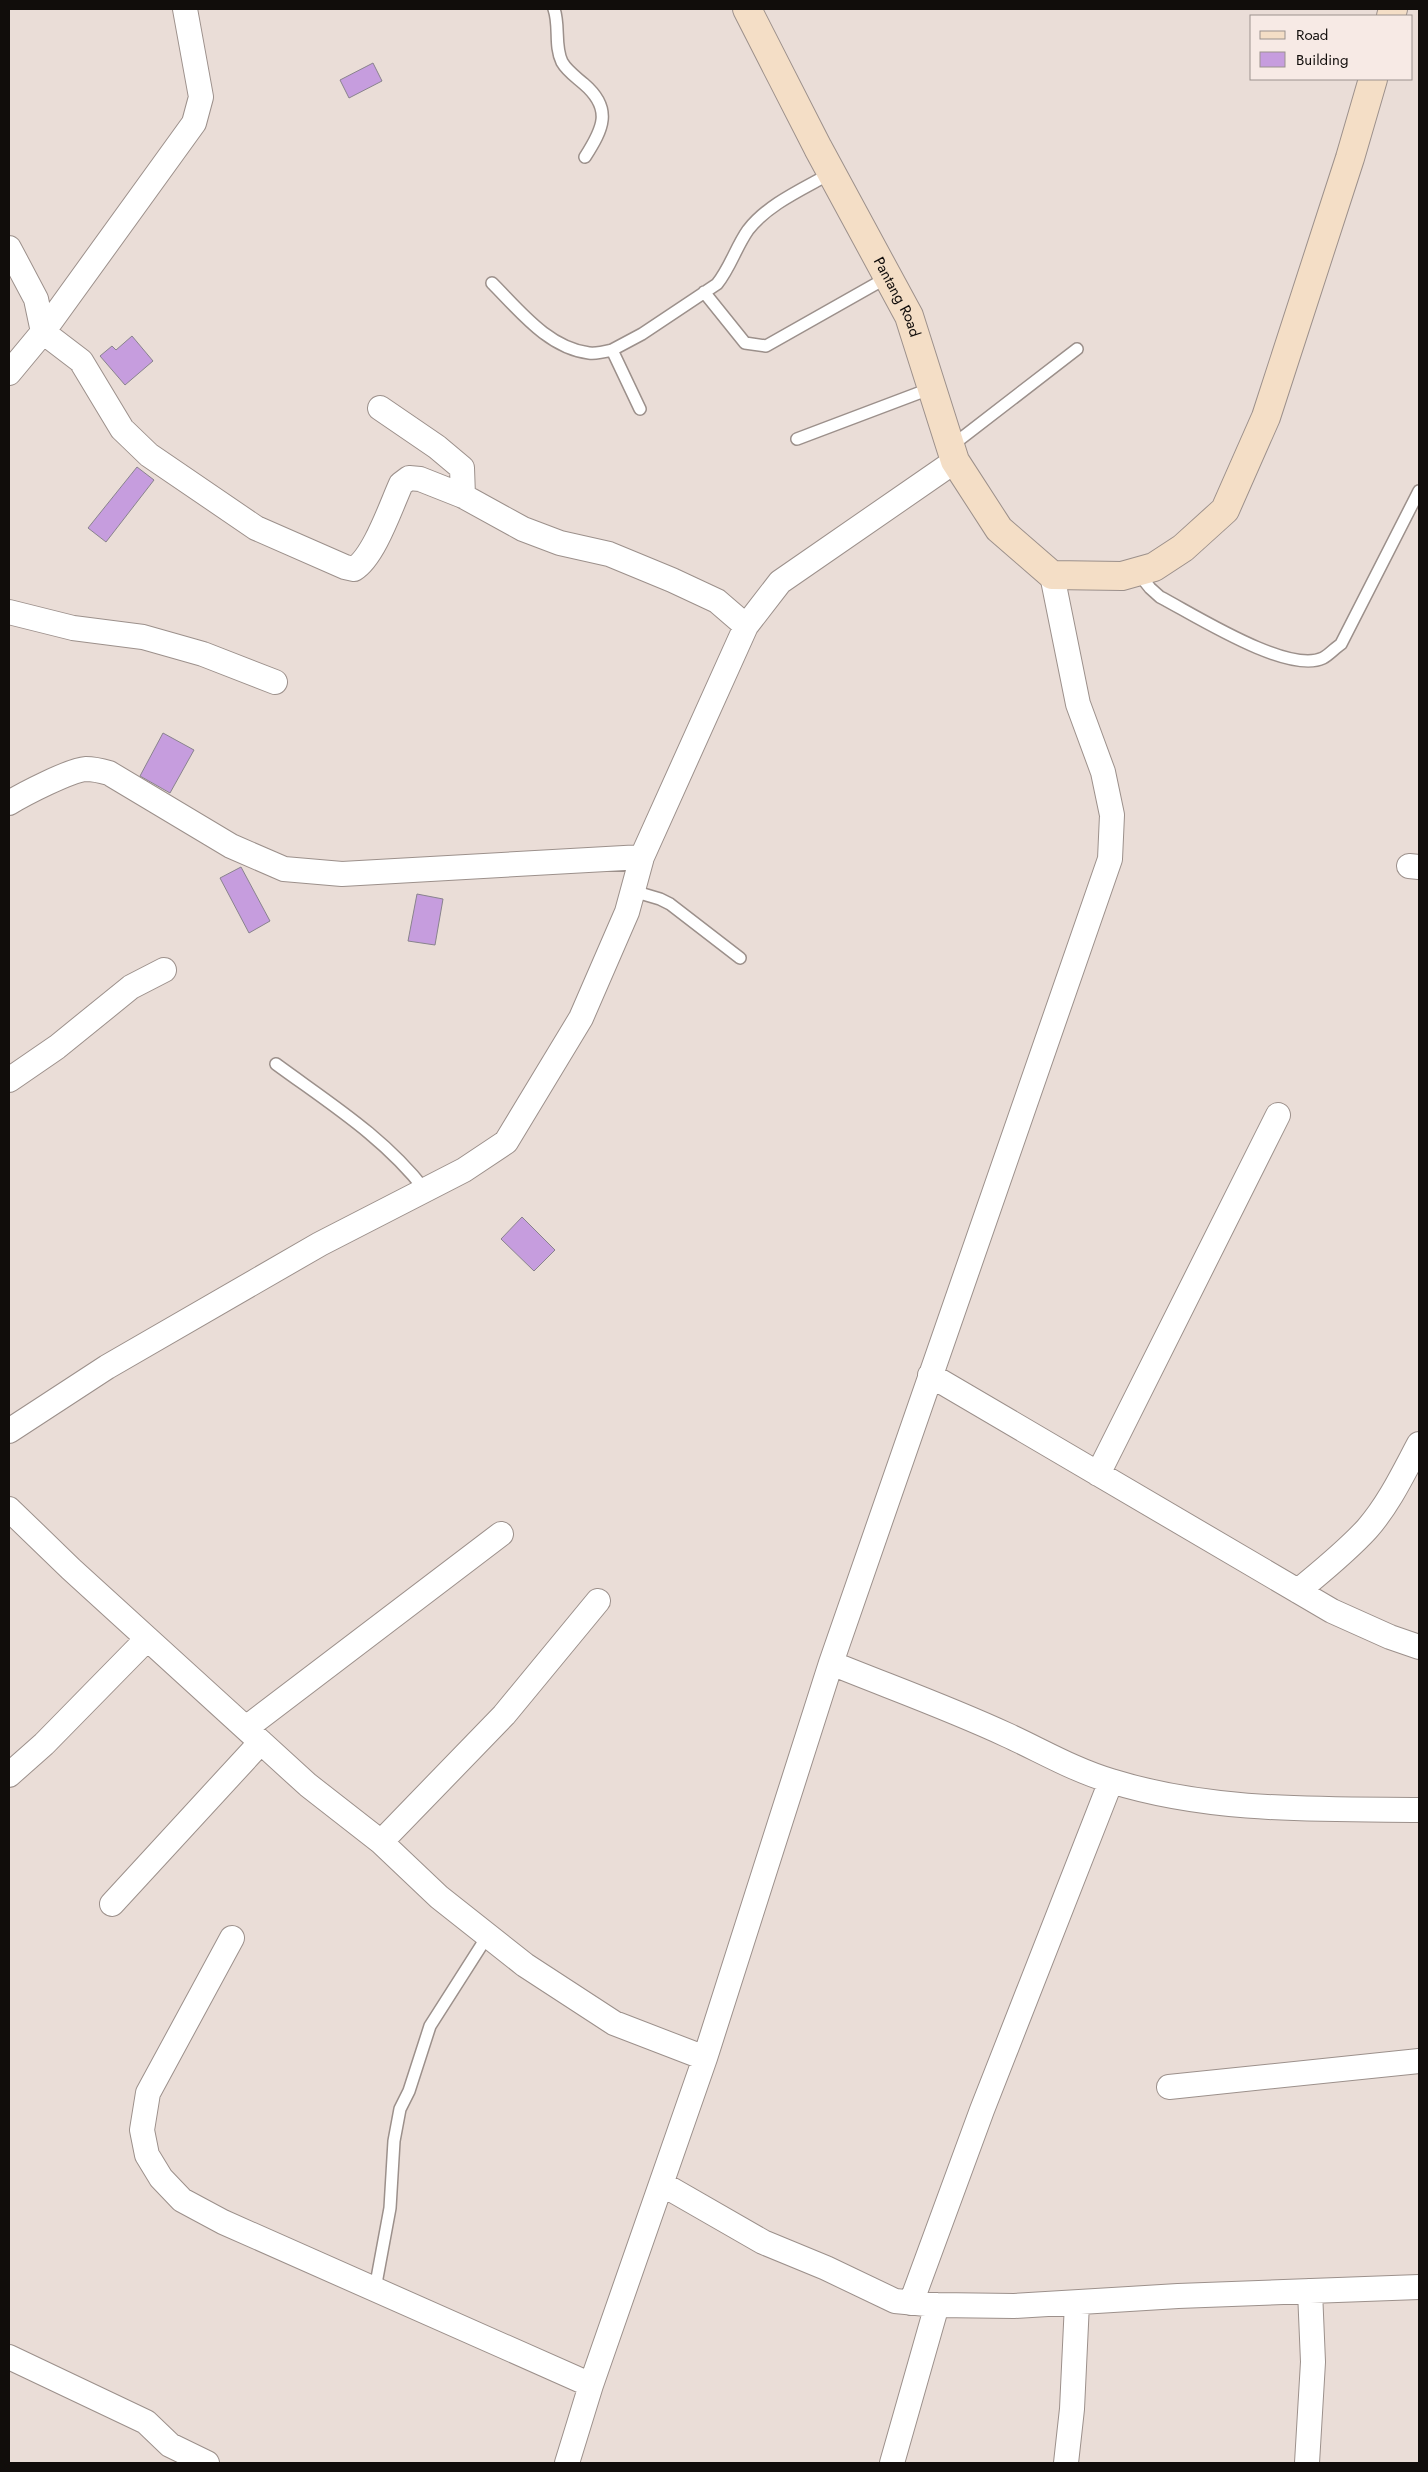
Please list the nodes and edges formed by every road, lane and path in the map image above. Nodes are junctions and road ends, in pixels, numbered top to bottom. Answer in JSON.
{"nodes":[{"id":1,"x":185,"y":9,"type":"edge"},
{"id":2,"x":554,"y":9,"type":"edge"},
{"id":3,"x":747,"y":9,"type":"edge"},
{"id":4,"x":1373,"y":80,"type":"edge"},
{"id":5,"x":585,"y":157,"type":"dead end"},
{"id":6,"x":831,"y":173,"type":"junction"},
{"id":7,"x":9,"y":248,"type":"edge"},
{"id":8,"x":888,"y":277,"type":"junction"},
{"id":9,"x":492,"y":283,"type":"dead end"},
{"id":10,"x":704,"y":292,"type":"junction"},
{"id":11,"x":43,"y":332,"type":"junction"},
{"id":12,"x":1077,"y":349,"type":"dead end"},
{"id":13,"x":612,"y":350,"type":"junction"},
{"id":14,"x":9,"y":373,"type":"edge"},
{"id":15,"x":932,"y":388,"type":"junction"},
{"id":16,"x":380,"y":408,"type":"dead end"},
{"id":17,"x":640,"y":409,"type":"dead end"},
{"id":18,"x":797,"y":439,"type":"dead end"},
{"id":19,"x":952,"y":454,"type":"junction"},
{"id":20,"x":1419,"y":491,"type":"edge"},
{"id":21,"x":463,"y":496,"type":"junction"},
{"id":22,"x":1137,"y":572,"type":"junction"},
{"id":23,"x":1052,"y":575,"type":"junction"},
{"id":24,"x":9,"y":612,"type":"edge"},
{"id":25,"x":746,"y":626,"type":"junction"},
{"id":26,"x":275,"y":682,"type":"dead end"},
{"id":27,"x":9,"y":803,"type":"edge"},
{"id":28,"x":642,"y":857,"type":"junction"},
{"id":29,"x":633,"y":891,"type":"junction"},
{"id":30,"x":740,"y":958,"type":"dead end"},
{"id":31,"x":164,"y":970,"type":"dead end"},
{"id":32,"x":276,"y":1064,"type":"dead end"},
{"id":33,"x":9,"y":1080,"type":"edge"},
{"id":34,"x":1278,"y":1114,"type":"dead end"},
{"id":35,"x":425,"y":1190,"type":"junction"},
{"id":36,"x":930,"y":1375,"type":"junction"},
{"id":37,"x":9,"y":1431,"type":"edge"},
{"id":38,"x":1419,"y":1444,"type":"edge"},
{"id":39,"x":1098,"y":1474,"type":"junction"},
{"id":40,"x":9,"y":1508,"type":"edge"},
{"id":41,"x":501,"y":1534,"type":"dead end"},
{"id":42,"x":1298,"y":1591,"type":"junction"},
{"id":43,"x":598,"y":1601,"type":"dead end"},
{"id":44,"x":148,"y":1639,"type":"junction"},
{"id":45,"x":1419,"y":1647,"type":"edge"},
{"id":46,"x":831,"y":1663,"type":"junction"},
{"id":47,"x":253,"y":1735,"type":"junction"},
{"id":48,"x":9,"y":1775,"type":"edge"},
{"id":49,"x":1111,"y":1781,"type":"junction"},
{"id":50,"x":1419,"y":1810,"type":"edge"},
{"id":51,"x":381,"y":1842,"type":"junction"},
{"id":52,"x":112,"y":1904,"type":"dead end"},
{"id":53,"x":488,"y":1935,"type":"junction"},
{"id":54,"x":232,"y":1938,"type":"dead end"},
{"id":55,"x":705,"y":2058,"type":"junction"},
{"id":56,"x":1419,"y":2061,"type":"edge"},
{"id":57,"x":1169,"y":2087,"type":"dead end"},
{"id":58,"x":662,"y":2184,"type":"junction"},
{"id":59,"x":1419,"y":2287,"type":"edge"},
{"id":60,"x":375,"y":2289,"type":"junction"},
{"id":61,"x":1310,"y":2291,"type":"junction"},
{"id":62,"x":911,"y":2303,"type":"junction"},
{"id":63,"x":1077,"y":2303,"type":"junction"},
{"id":64,"x":937,"y":2305,"type":"junction"},
{"id":65,"x":9,"y":2357,"type":"edge"},
{"id":66,"x":592,"y":2385,"type":"junction"},
{"id":67,"x":207,"y":2463,"type":"edge"},
{"id":68,"x":568,"y":2463,"type":"edge"},
{"id":69,"x":892,"y":2463,"type":"edge"},
{"id":70,"x":1066,"y":2463,"type":"edge"},
{"id":71,"x":1307,"y":2463,"type":"edge"}],
"edges":[{"from":1,"to":11,"type":"street"},
{"from":2,"to":5,"type":"lane"},
{"from":3,"to":6,"type":"street","name":"Pantang Road"},
{"from":4,"to":22,"type":"street"},
{"from":6,"to":8,"type":"street","name":"Pantang Road"},
{"from":6,"to":10,"type":"lane"},
{"from":7,"to":11,"type":"street"},
{"from":8,"to":10,"type":"lane"},
{"from":8,"to":15,"type":"street","name":"Pantang Road"},
{"from":9,"to":13,"type":"lane"},
{"from":10,"to":13,"type":"lane"},
{"from":11,"to":14,"type":"street"},
{"from":11,"to":21,"type":"street"},
{"from":12,"to":19,"type":"lane"},
{"from":13,"to":17,"type":"lane"},
{"from":15,"to":18,"type":"lane"},
{"from":15,"to":19,"type":"street","name":"Pantang Road"},
{"from":16,"to":21,"type":"street"},
{"from":19,"to":23,"type":"street","name":"Pantang Road"},
{"from":19,"to":25,"type":"street"},
{"from":20,"to":22,"type":"lane"},
{"from":21,"to":25,"type":"street"},
{"from":22,"to":23,"type":"street"},
{"from":23,"to":36,"type":"street"},
{"from":24,"to":26,"type":"street"},
{"from":25,"to":28,"type":"street"},
{"from":27,"to":28,"type":"street"},
{"from":28,"to":29,"type":"street"},
{"from":29,"to":30,"type":"lane"},
{"from":29,"to":35,"type":"street"},
{"from":31,"to":33,"type":"street"},
{"from":32,"to":35,"type":"lane"},
{"from":34,"to":39,"type":"street"},
{"from":35,"to":37,"type":"street"},
{"from":36,"to":39,"type":"street"},
{"from":36,"to":46,"type":"street"},
{"from":38,"to":42,"type":"street"},
{"from":39,"to":42,"type":"street"},
{"from":40,"to":44,"type":"street"},
{"from":41,"to":47,"type":"street"},
{"from":42,"to":45,"type":"street"},
{"from":43,"to":51,"type":"street"},
{"from":44,"to":47,"type":"street"},
{"from":44,"to":48,"type":"street"},
{"from":46,"to":49,"type":"street"},
{"from":46,"to":55,"type":"street"},
{"from":47,"to":51,"type":"street"},
{"from":47,"to":52,"type":"street"},
{"from":49,"to":50,"type":"street"},
{"from":49,"to":62,"type":"street"},
{"from":51,"to":53,"type":"street"},
{"from":53,"to":55,"type":"street"},
{"from":53,"to":60,"type":"lane"},
{"from":54,"to":60,"type":"street"},
{"from":55,"to":58,"type":"street"},
{"from":56,"to":57,"type":"street"},
{"from":58,"to":62,"type":"street"},
{"from":58,"to":66,"type":"street"},
{"from":59,"to":61,"type":"street"},
{"from":60,"to":66,"type":"street"},
{"from":61,"to":63,"type":"street"},
{"from":61,"to":71,"type":"street"},
{"from":62,"to":64,"type":"street"},
{"from":63,"to":64,"type":"street"},
{"from":63,"to":70,"type":"street"},
{"from":64,"to":69,"type":"street"},
{"from":65,"to":67,"type":"street"},
{"from":66,"to":68,"type":"street"}]}
